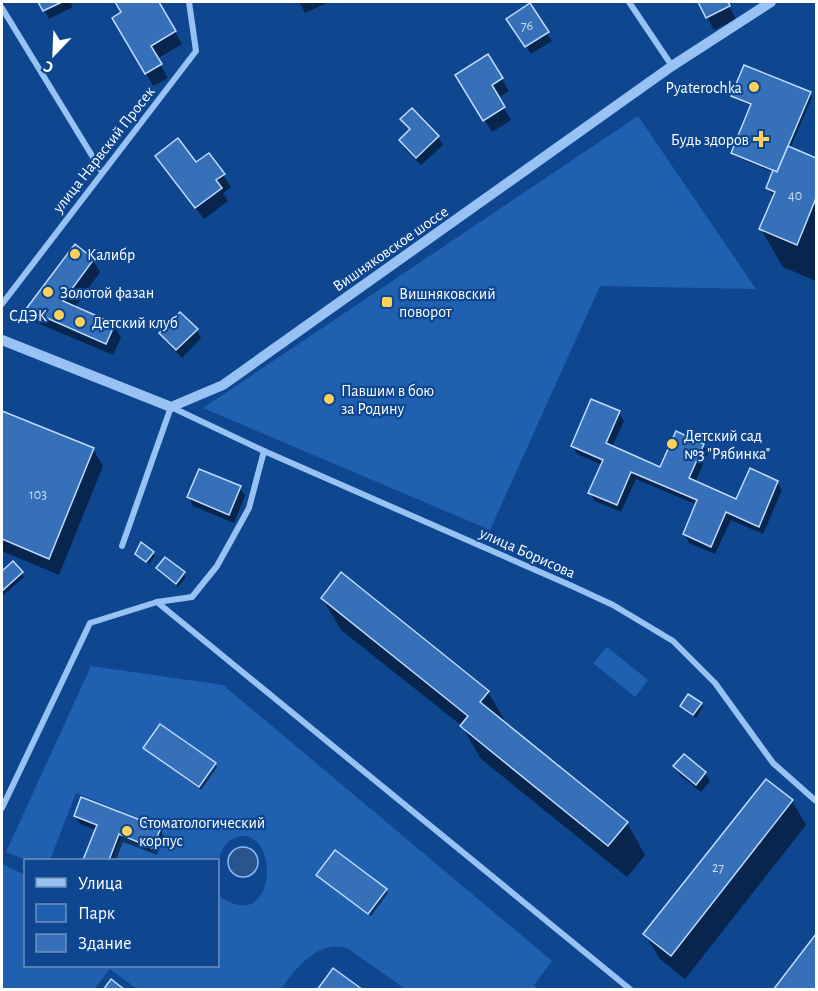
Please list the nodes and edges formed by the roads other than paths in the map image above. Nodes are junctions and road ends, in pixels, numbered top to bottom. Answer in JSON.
{"nodes":[{"id":1,"x":189,"y":2,"type":"edge"},
{"id":2,"x":629,"y":2,"type":"edge"},
{"id":3,"x":771,"y":2,"type":"edge"},
{"id":4,"x":2,"y":8,"type":"edge"},
{"id":5,"x":672,"y":66,"type":"junction"},
{"id":6,"x":102,"y":172,"type":"junction"},
{"id":7,"x":2,"y":304,"type":"edge"},
{"id":8,"x":2,"y":340,"type":"edge"},
{"id":9,"x":171,"y":407,"type":"junction"},
{"id":10,"x":264,"y":451,"type":"junction"},
{"id":11,"x":122,"y":546,"type":"dead end"},
{"id":12,"x":157,"y":602,"type":"junction"},
{"id":13,"x":816,"y":801,"type":"edge"},
{"id":14,"x":2,"y":808,"type":"edge"},
{"id":15,"x":631,"y":990,"type":"edge"}],
"edges":[{"from":1,"to":6,"type":"street","name":"улица Нарвский Просек"},
{"from":2,"to":5,"type":"street"},
{"from":3,"to":5,"type":"street","name":"Вишняковское шоссе"},
{"from":4,"to":6,"type":"street"},
{"from":5,"to":9,"type":"street","name":"Вишняковское шоссе"},
{"from":6,"to":7,"type":"street","name":"улица Нарвский Просек"},
{"from":8,"to":9,"type":"street"},
{"from":9,"to":10,"type":"street","name":"улица Борисова"},
{"from":9,"to":11,"type":"street"},
{"from":10,"to":12,"type":"street"},
{"from":10,"to":13,"type":"street","name":"улица Борисова"},
{"from":12,"to":14,"type":"street"},
{"from":12,"to":15,"type":"street"}]}
